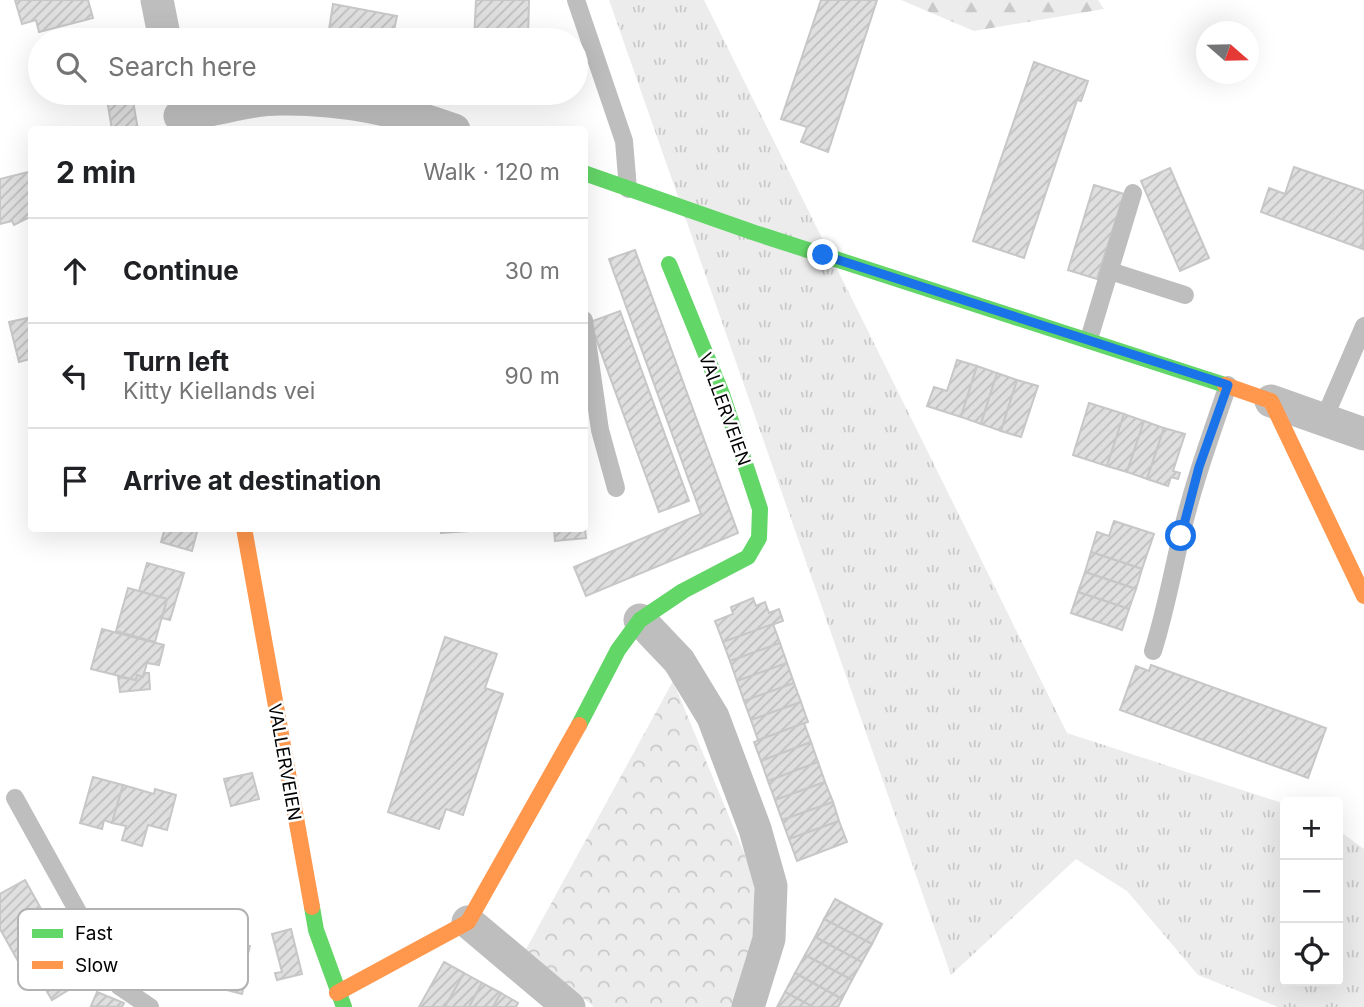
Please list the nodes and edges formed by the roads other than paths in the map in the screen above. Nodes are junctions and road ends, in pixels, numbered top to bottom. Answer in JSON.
{"nodes":[{"id":1,"x":157,"y":0,"type":"edge"},
{"id":2,"x":576,"y":0,"type":"edge"},
{"id":3,"x":163,"y":28,"type":"edge"},
{"id":4,"x":586,"y":28,"type":"edge"},
{"id":5,"x":588,"y":35,"type":"edge"},
{"id":6,"x":236,"y":105,"type":"edge"},
{"id":7,"x":357,"y":105,"type":"edge"},
{"id":8,"x":179,"y":113,"type":"edge"},
{"id":9,"x":443,"y":126,"type":"edge"},
{"id":10,"x":588,"y":174,"type":"edge"},
{"id":11,"x":628,"y":189,"type":"junction"},
{"id":12,"x":1133,"y":193,"type":"dead end"},
{"id":13,"x":669,"y":264,"type":"dead end"},
{"id":14,"x":1110,"y":271,"type":"junction"},
{"id":15,"x":1185,"y":295,"type":"dead end"},
{"id":16,"x":1364,"y":326,"type":"edge"},
{"id":17,"x":1090,"y":339,"type":"junction"},
{"id":18,"x":588,"y":348,"type":"edge"},
{"id":19,"x":1228,"y":385,"type":"junction"},
{"id":20,"x":1272,"y":401,"type":"junction"},
{"id":21,"x":1324,"y":419,"type":"junction"},
{"id":22,"x":1364,"y":434,"type":"edge"},
{"id":23,"x":616,"y":488,"type":"dead end"},
{"id":24,"x":245,"y":532,"type":"edge"},
{"id":25,"x":1364,"y":596,"type":"edge"},
{"id":26,"x":640,"y":620,"type":"junction"},
{"id":27,"x":1153,"y":651,"type":"dead end"},
{"id":28,"x":15,"y":798,"type":"dead end"},
{"id":29,"x":77,"y":909,"type":"edge"},
{"id":30,"x":468,"y":922,"type":"junction"},
{"id":31,"x":126,"y":990,"type":"edge"},
{"id":32,"x":340,"y":1000,"type":"edge"},
{"id":33,"x":150,"y":1007,"type":"edge"},
{"id":34,"x":569,"y":1007,"type":"edge"},
{"id":35,"x":748,"y":1007,"type":"edge"}],
"edges":[{"from":1,"to":3,"type":"street"},
{"from":2,"to":4,"type":"lane"},
{"from":5,"to":11,"type":"lane"},
{"from":6,"to":8,"type":"street"},
{"from":7,"to":9,"type":"street"},
{"from":10,"to":11,"type":"street"},
{"from":11,"to":17,"type":"street"},
{"from":12,"to":14,"type":"lane"},
{"from":13,"to":26,"type":"street","name":"VALLERVEIEN"},
{"from":14,"to":15,"type":"lane"},
{"from":14,"to":17,"type":"lane"},
{"from":16,"to":21,"type":"lane"},
{"from":17,"to":19,"type":"street"},
{"from":18,"to":23,"type":"lane"},
{"from":19,"to":20,"type":"street"},
{"from":19,"to":27,"type":"lane"},
{"from":20,"to":21,"type":"street"},
{"from":20,"to":25,"type":"street"},
{"from":21,"to":22,"type":"street"},
{"from":24,"to":32,"type":"street","name":"VALLERVEIEN"},
{"from":26,"to":30,"type":"street","name":"VALLERVEIEN"},
{"from":26,"to":35,"type":"street"},
{"from":28,"to":29,"type":"lane"},
{"from":30,"to":32,"type":"street","name":"VALLERVEIEN"},
{"from":30,"to":34,"type":"street"},
{"from":31,"to":33,"type":"lane"}]}
